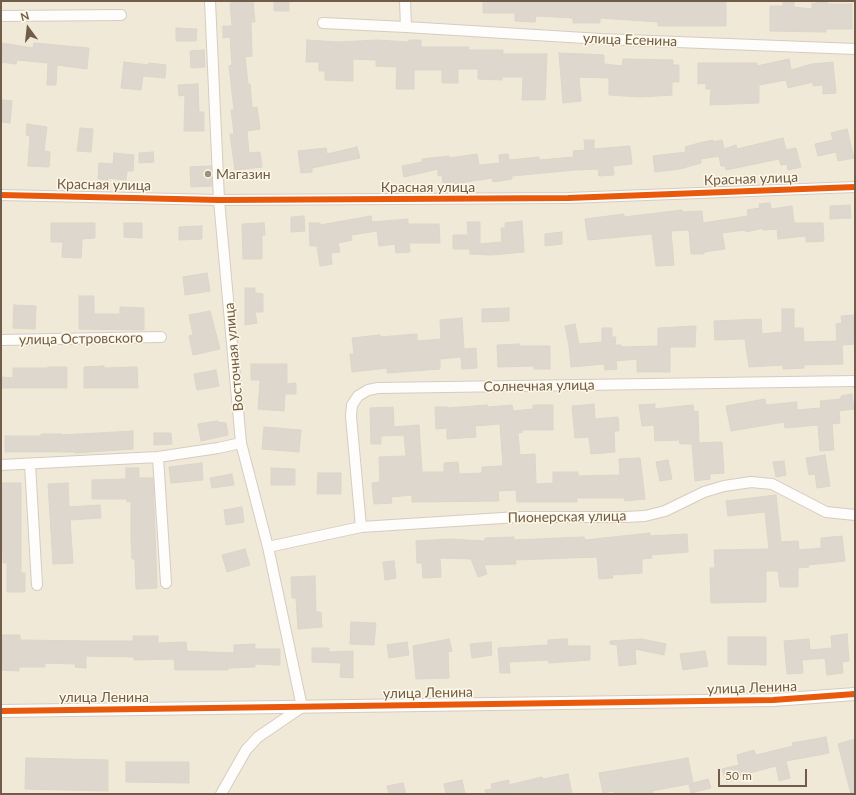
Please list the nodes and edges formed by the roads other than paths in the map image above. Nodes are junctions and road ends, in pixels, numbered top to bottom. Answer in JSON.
{"nodes":[{"id":1,"x":210,"y":1,"type":"edge"},
{"id":2,"x":405,"y":1,"type":"edge"},
{"id":3,"x":121,"y":15,"type":"dead end"},
{"id":4,"x":1,"y":16,"type":"edge"},
{"id":5,"x":323,"y":23,"type":"dead end"},
{"id":6,"x":406,"y":26,"type":"junction"},
{"id":7,"x":855,"y":49,"type":"edge"},
{"id":8,"x":855,"y":187,"type":"edge"},
{"id":9,"x":1,"y":195,"type":"edge"},
{"id":10,"x":219,"y":200,"type":"junction"},
{"id":11,"x":160,"y":338,"type":"dead end"},
{"id":12,"x":1,"y":340,"type":"edge"},
{"id":13,"x":855,"y":381,"type":"edge"},
{"id":14,"x":241,"y":443,"type":"junction"},
{"id":15,"x":158,"y":457,"type":"junction"},
{"id":16,"x":30,"y":464,"type":"junction"},
{"id":17,"x":1,"y":465,"type":"edge"},
{"id":18,"x":855,"y":515,"type":"edge"},
{"id":19,"x":361,"y":527,"type":"junction"},
{"id":20,"x":268,"y":547,"type":"junction"},
{"id":21,"x":166,"y":583,"type":"dead end"},
{"id":22,"x":37,"y":586,"type":"dead end"},
{"id":23,"x":855,"y":694,"type":"edge"},
{"id":24,"x":302,"y":707,"type":"junction"},
{"id":25,"x":1,"y":710,"type":"edge"},
{"id":26,"x":221,"y":794,"type":"edge"}],
"edges":[{"from":1,"to":10,"type":"street","name":"Восточная улица"},
{"from":2,"to":6,"type":"street"},
{"from":3,"to":4,"type":"street"},
{"from":5,"to":6,"type":"street","name":"улица Есенина"},
{"from":6,"to":7,"type":"street","name":"улица Есенина"},
{"from":8,"to":10,"type":"street","name":"Красная улица"},
{"from":9,"to":10,"type":"street","name":"Красная улица"},
{"from":10,"to":14,"type":"street","name":"Восточная улица"},
{"from":11,"to":12,"type":"street","name":"улица Островского"},
{"from":13,"to":19,"type":"street","name":"Солнечная улица"},
{"from":14,"to":15,"type":"street"},
{"from":14,"to":20,"type":"street","name":"Восточная улица"},
{"from":15,"to":16,"type":"street"},
{"from":15,"to":21,"type":"street"},
{"from":16,"to":17,"type":"street"},
{"from":16,"to":22,"type":"street"},
{"from":18,"to":19,"type":"street","name":"Пионерская улица"},
{"from":19,"to":20,"type":"street","name":"Пионерская улица"},
{"from":20,"to":24,"type":"street","name":"Восточная улица"},
{"from":23,"to":24,"type":"street","name":"улица Ленина"},
{"from":24,"to":25,"type":"street","name":"улица Ленина"},
{"from":24,"to":26,"type":"street"}]}
